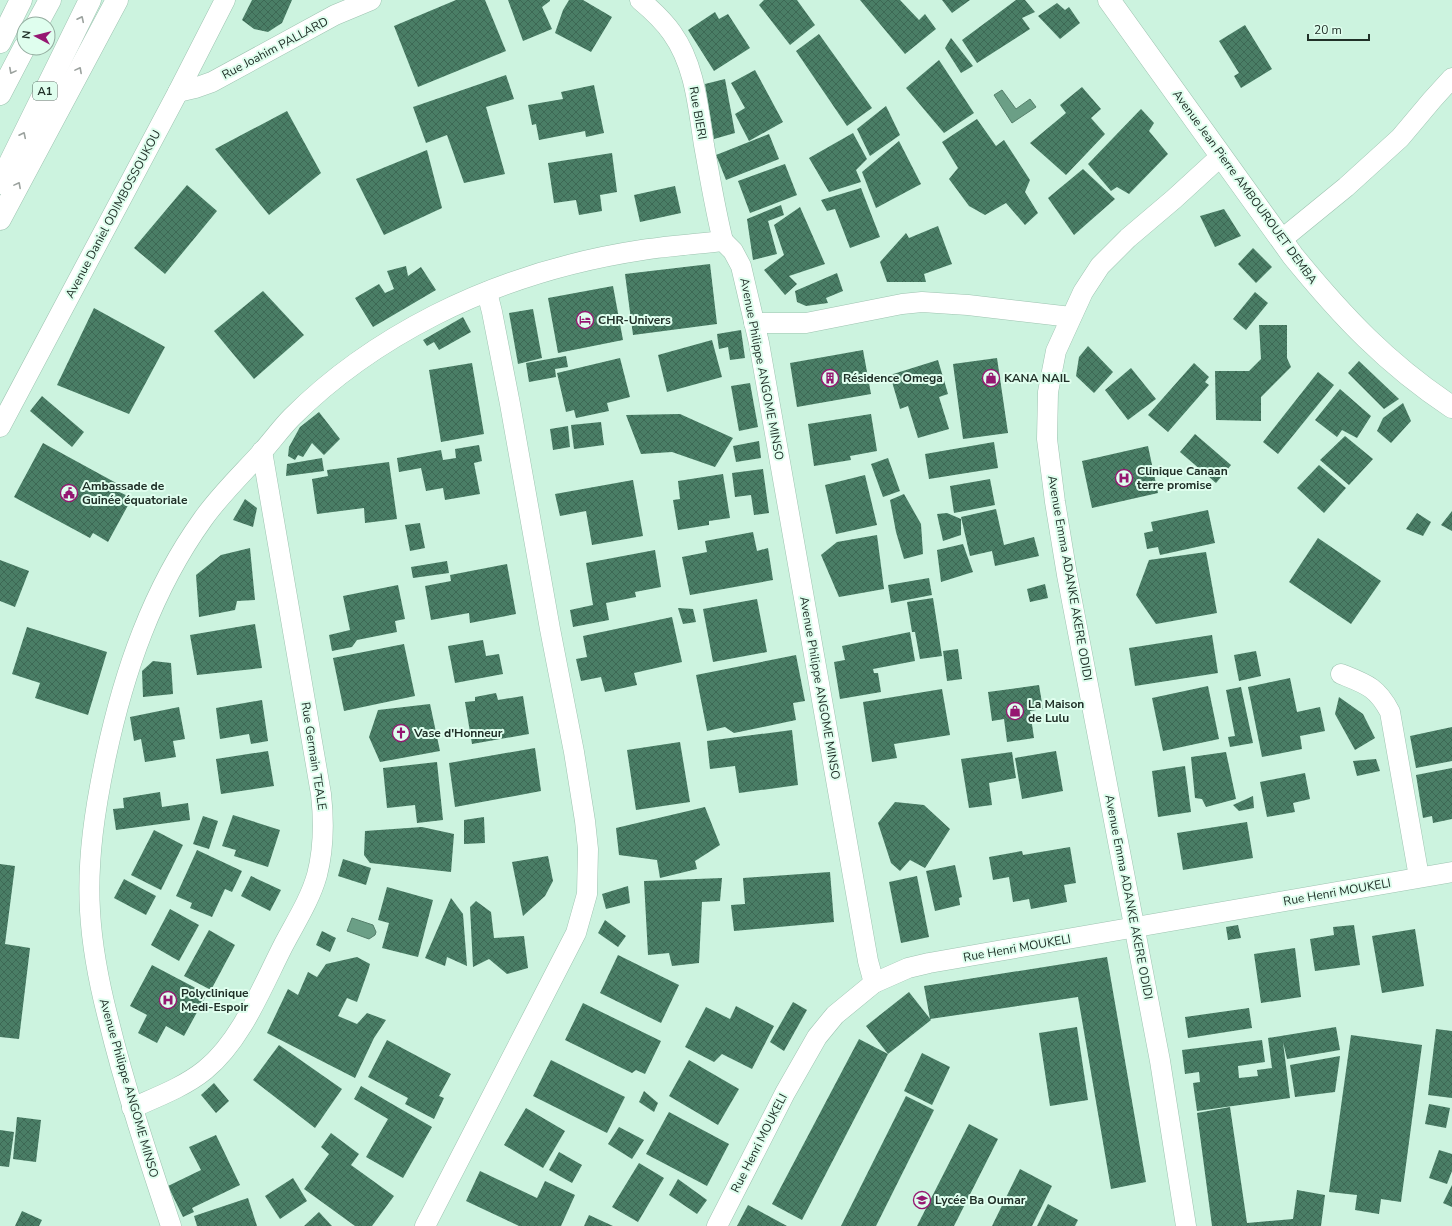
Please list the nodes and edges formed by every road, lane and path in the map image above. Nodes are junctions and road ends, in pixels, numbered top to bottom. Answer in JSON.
{"nodes":[{"id":1,"x":21,"y":0,"type":"edge"},
{"id":2,"x":50,"y":0,"type":"edge"},
{"id":3,"x":90,"y":0,"type":"edge"},
{"id":4,"x":117,"y":0,"type":"edge"},
{"id":5,"x":225,"y":0,"type":"edge"},
{"id":6,"x":371,"y":0,"type":"edge"},
{"id":7,"x":640,"y":0,"type":"edge"},
{"id":8,"x":1109,"y":0,"type":"edge"},
{"id":9,"x":41,"y":16,"type":"edge"},
{"id":10,"x":0,"y":42,"type":"edge"},
{"id":11,"x":20,"y":56,"type":"edge"},
{"id":12,"x":1452,"y":78,"type":"edge"},
{"id":13,"x":178,"y":92,"type":"junction"},
{"id":14,"x":0,"y":94,"type":"edge"},
{"id":15,"x":1221,"y":156,"type":"junction"},
{"id":16,"x":0,"y":183,"type":"edge"},
{"id":17,"x":0,"y":219,"type":"edge"},
{"id":18,"x":1281,"y":240,"type":"junction"},
{"id":19,"x":723,"y":241,"type":"junction"},
{"id":20,"x":487,"y":292,"type":"junction"},
{"id":21,"x":1071,"y":317,"type":"junction"},
{"id":22,"x":754,"y":323,"type":"junction"},
{"id":23,"x":1452,"y":407,"type":"edge"},
{"id":24,"x":0,"y":428,"type":"edge"},
{"id":25,"x":262,"y":451,"type":"junction"},
{"id":26,"x":1341,"y":674,"type":"dead end"},
{"id":27,"x":1452,"y":872,"type":"edge"},
{"id":28,"x":1419,"y":878,"type":"junction"},
{"id":29,"x":1134,"y":927,"type":"junction"},
{"id":30,"x":874,"y":983,"type":"junction"},
{"id":31,"x":132,"y":1108,"type":"junction"},
{"id":32,"x":171,"y":1226,"type":"edge"},
{"id":33,"x":425,"y":1226,"type":"edge"},
{"id":34,"x":717,"y":1226,"type":"edge"},
{"id":35,"x":1186,"y":1226,"type":"edge"}],
"edges":[{"from":1,"to":10,"type":"main road"},
{"from":2,"to":9,"type":"main road"},
{"from":16,"to":3,"type":"main road","number":"A1","one_way":true},
{"from":17,"to":4,"type":"main road","one_way":true},
{"from":5,"to":13,"type":"street","name":"Avenue Daniel ODIMBOSSOUKOU"},
{"from":6,"to":13,"type":"street","name":"Rue Joahim PALLARD"},
{"from":7,"to":19,"type":"street","name":"Rue BIERI"},
{"from":8,"to":15,"type":"main road","name":"Avenue Jean Pierre AMBOUROUET DEMBA"},
{"from":11,"to":14,"type":"main road","one_way":true},
{"from":12,"to":18,"type":"street"},
{"from":13,"to":24,"type":"street","name":"Avenue Daniel ODIMBOSSOUKOU"},
{"from":15,"to":18,"type":"main road","name":"Avenue Jean Pierre AMBOUROUET DEMBA"},
{"from":15,"to":21,"type":"street","name":"Avenue Emma ADANKE AKERE ODIDI"},
{"from":18,"to":23,"type":"main road","name":"Avenue Jean Pierre AMBOUROUET DEMBA"},
{"from":19,"to":20,"type":"street","name":"Avenue Philippe ANGOME MINSO"},
{"from":19,"to":22,"type":"street","name":"Avenue Philippe ANGOME MINSO"},
{"from":20,"to":25,"type":"street","name":"Avenue Philippe ANGOME MINSO"},
{"from":20,"to":33,"type":"street"},
{"from":21,"to":22,"type":"street"},
{"from":21,"to":29,"type":"street","name":"Avenue Emma ADANKE AKERE ODIDI"},
{"from":22,"to":30,"type":"street","name":"Avenue Philippe ANGOME MINSO"},
{"from":25,"to":31,"type":"street","name":"Avenue Philippe ANGOME MINSO"},
{"from":25,"to":31,"type":"street","name":"Rue Germain TEALE"},
{"from":26,"to":28,"type":"street"},
{"from":27,"to":28,"type":"street","name":"Rue Henri MOUKELI"},
{"from":28,"to":29,"type":"street","name":"Rue Henri MOUKELI"},
{"from":29,"to":30,"type":"street","name":"Rue Henri MOUKELI"},
{"from":29,"to":35,"type":"street","name":"Avenue Emma ADANKE AKERE ODIDI"},
{"from":30,"to":34,"type":"street","name":"Rue Henri MOUKELI"},
{"from":31,"to":32,"type":"street","name":"Avenue Philippe ANGOME MINSO"}]}
